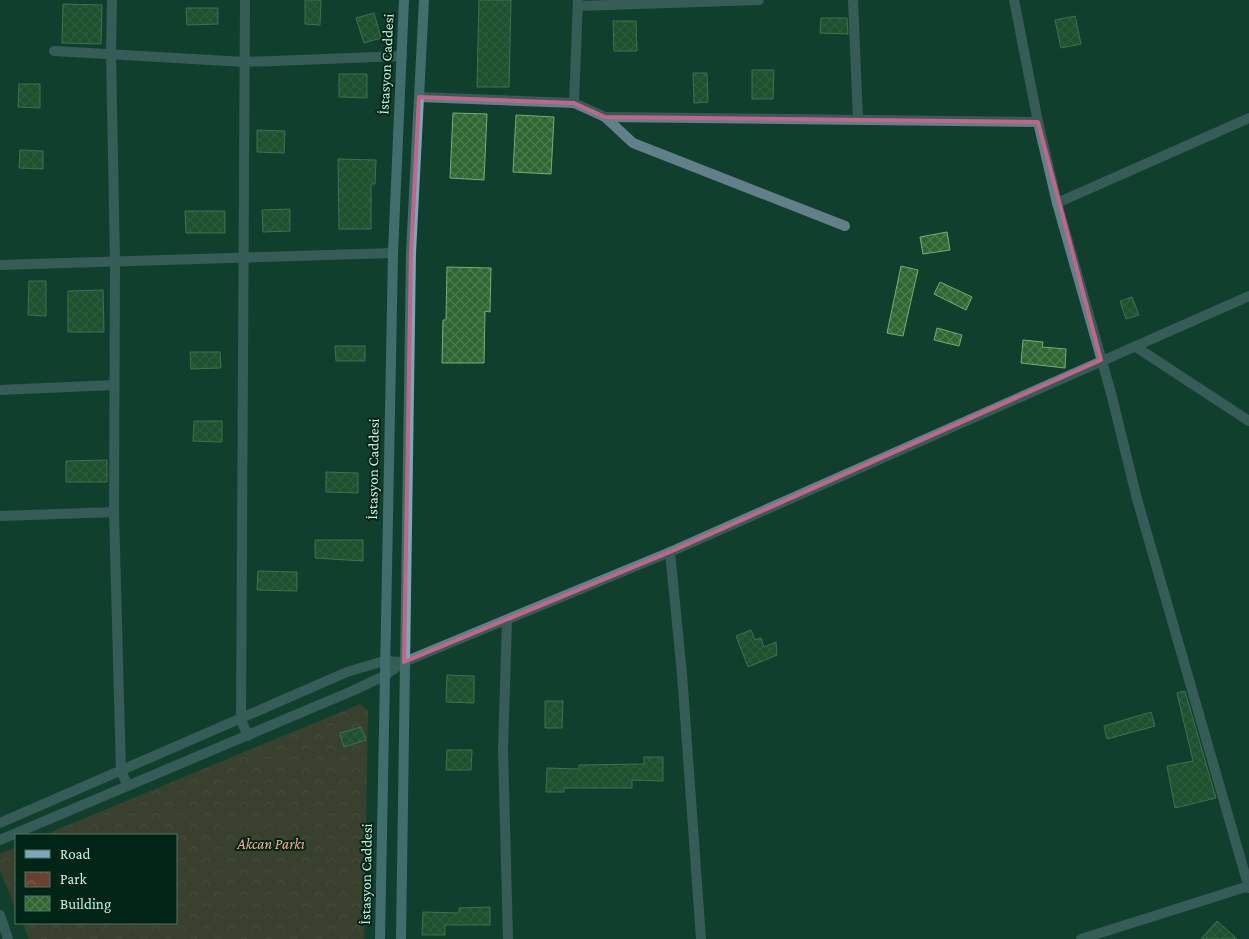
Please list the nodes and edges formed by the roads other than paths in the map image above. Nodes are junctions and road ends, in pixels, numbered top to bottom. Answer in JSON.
{"nodes":[{"id":1,"x":112,"y":0,"type":"edge"},
{"id":2,"x":245,"y":0,"type":"edge"},
{"id":3,"x":404,"y":0,"type":"edge"},
{"id":4,"x":424,"y":0,"type":"edge"},
{"id":5,"x":759,"y":0,"type":"edge"},
{"id":6,"x":853,"y":0,"type":"edge"},
{"id":7,"x":1014,"y":0,"type":"edge"},
{"id":8,"x":578,"y":3,"type":"edge"},
{"id":9,"x":54,"y":50,"type":"dead end"},
{"id":10,"x":111,"y":53,"type":"junction"},
{"id":11,"x":402,"y":56,"type":"junction"},
{"id":12,"x":245,"y":62,"type":"junction"},
{"id":13,"x":419,"y":97,"type":"junction"},
{"id":14,"x":574,"y":103,"type":"junction"},
{"id":15,"x":605,"y":117,"type":"junction"},
{"id":16,"x":1249,"y":118,"type":"edge"},
{"id":17,"x":858,"y":120,"type":"junction"},
{"id":18,"x":1038,"y":122,"type":"junction"},
{"id":19,"x":1057,"y":203,"type":"junction"},
{"id":20,"x":845,"y":226,"type":"dead end"},
{"id":21,"x":393,"y":254,"type":"junction"},
{"id":22,"x":243,"y":259,"type":"junction"},
{"id":23,"x":115,"y":262,"type":"junction"},
{"id":24,"x":0,"y":265,"type":"edge"},
{"id":25,"x":1249,"y":296,"type":"edge"},
{"id":26,"x":1136,"y":347,"type":"junction"},
{"id":27,"x":1101,"y":360,"type":"junction"},
{"id":28,"x":114,"y":385,"type":"junction"},
{"id":29,"x":0,"y":390,"type":"edge"},
{"id":30,"x":1249,"y":421,"type":"edge"},
{"id":31,"x":114,"y":512,"type":"junction"},
{"id":32,"x":0,"y":516,"type":"edge"},
{"id":33,"x":670,"y":552,"type":"junction"},
{"id":34,"x":507,"y":620,"type":"junction"},
{"id":35,"x":384,"y":661,"type":"junction"},
{"id":36,"x":404,"y":662,"type":"junction"},
{"id":37,"x":384,"y":676,"type":"junction"},
{"id":38,"x":240,"y":720,"type":"junction"},
{"id":39,"x":248,"y":736,"type":"junction"},
{"id":40,"x":121,"y":772,"type":"junction"},
{"id":41,"x":128,"y":786,"type":"junction"},
{"id":42,"x":0,"y":823,"type":"edge"},
{"id":43,"x":0,"y":840,"type":"edge"},
{"id":44,"x":1249,"y":887,"type":"edge"},
{"id":45,"x":0,"y":915,"type":"edge"},
{"id":46,"x":8,"y":939,"type":"edge"},
{"id":47,"x":380,"y":939,"type":"edge"},
{"id":48,"x":400,"y":939,"type":"edge"},
{"id":49,"x":508,"y":939,"type":"edge"},
{"id":50,"x":701,"y":939,"type":"edge"},
{"id":51,"x":1081,"y":939,"type":"edge"}],
"edges":[{"from":1,"to":10,"type":"street"},
{"from":2,"to":12,"type":"street"},
{"from":3,"to":11,"type":"main road","name":"İstasyon Caddesi"},
{"from":4,"to":13,"type":"main road"},
{"from":5,"to":8,"type":"street"},
{"from":6,"to":17,"type":"street"},
{"from":7,"to":18,"type":"street"},
{"from":8,"to":14,"type":"street"},
{"from":9,"to":10,"type":"street"},
{"from":10,"to":12,"type":"street"},
{"from":10,"to":23,"type":"street"},
{"from":11,"to":12,"type":"street"},
{"from":11,"to":21,"type":"main road","name":"İstasyon Caddesi"},
{"from":12,"to":22,"type":"street"},
{"from":13,"to":14,"type":"street"},
{"from":13,"to":36,"type":"main road"},
{"from":14,"to":15,"type":"street"},
{"from":15,"to":17,"type":"street"},
{"from":15,"to":20,"type":"street"},
{"from":16,"to":19,"type":"street"},
{"from":17,"to":18,"type":"street"},
{"from":18,"to":19,"type":"street"},
{"from":19,"to":27,"type":"street"},
{"from":21,"to":22,"type":"street"},
{"from":21,"to":35,"type":"main road","name":"İstasyon Caddesi"},
{"from":22,"to":23,"type":"street"},
{"from":22,"to":38,"type":"street"},
{"from":23,"to":24,"type":"street"},
{"from":23,"to":28,"type":"street"},
{"from":25,"to":26,"type":"street"},
{"from":26,"to":27,"type":"street"},
{"from":26,"to":30,"type":"street"},
{"from":27,"to":33,"type":"street"},
{"from":27,"to":44,"type":"street"},
{"from":28,"to":29,"type":"street"},
{"from":28,"to":31,"type":"street"},
{"from":31,"to":32,"type":"street"},
{"from":31,"to":40,"type":"street"},
{"from":33,"to":34,"type":"street"},
{"from":33,"to":50,"type":"street"},
{"from":34,"to":36,"type":"street"},
{"from":34,"to":49,"type":"street"},
{"from":35,"to":36,"type":"street"},
{"from":35,"to":37,"type":"main road","name":"İstasyon Caddesi"},
{"from":35,"to":38,"type":"street"},
{"from":36,"to":37,"type":"street"},
{"from":36,"to":48,"type":"main road"},
{"from":37,"to":39,"type":"street"},
{"from":37,"to":47,"type":"main road","name":"İstasyon Caddesi"},
{"from":38,"to":39,"type":"street"},
{"from":38,"to":40,"type":"street"},
{"from":39,"to":41,"type":"street"},
{"from":40,"to":41,"type":"street"},
{"from":40,"to":42,"type":"street"},
{"from":41,"to":43,"type":"street"},
{"from":44,"to":51,"type":"street"},
{"from":45,"to":46,"type":"street"}]}
